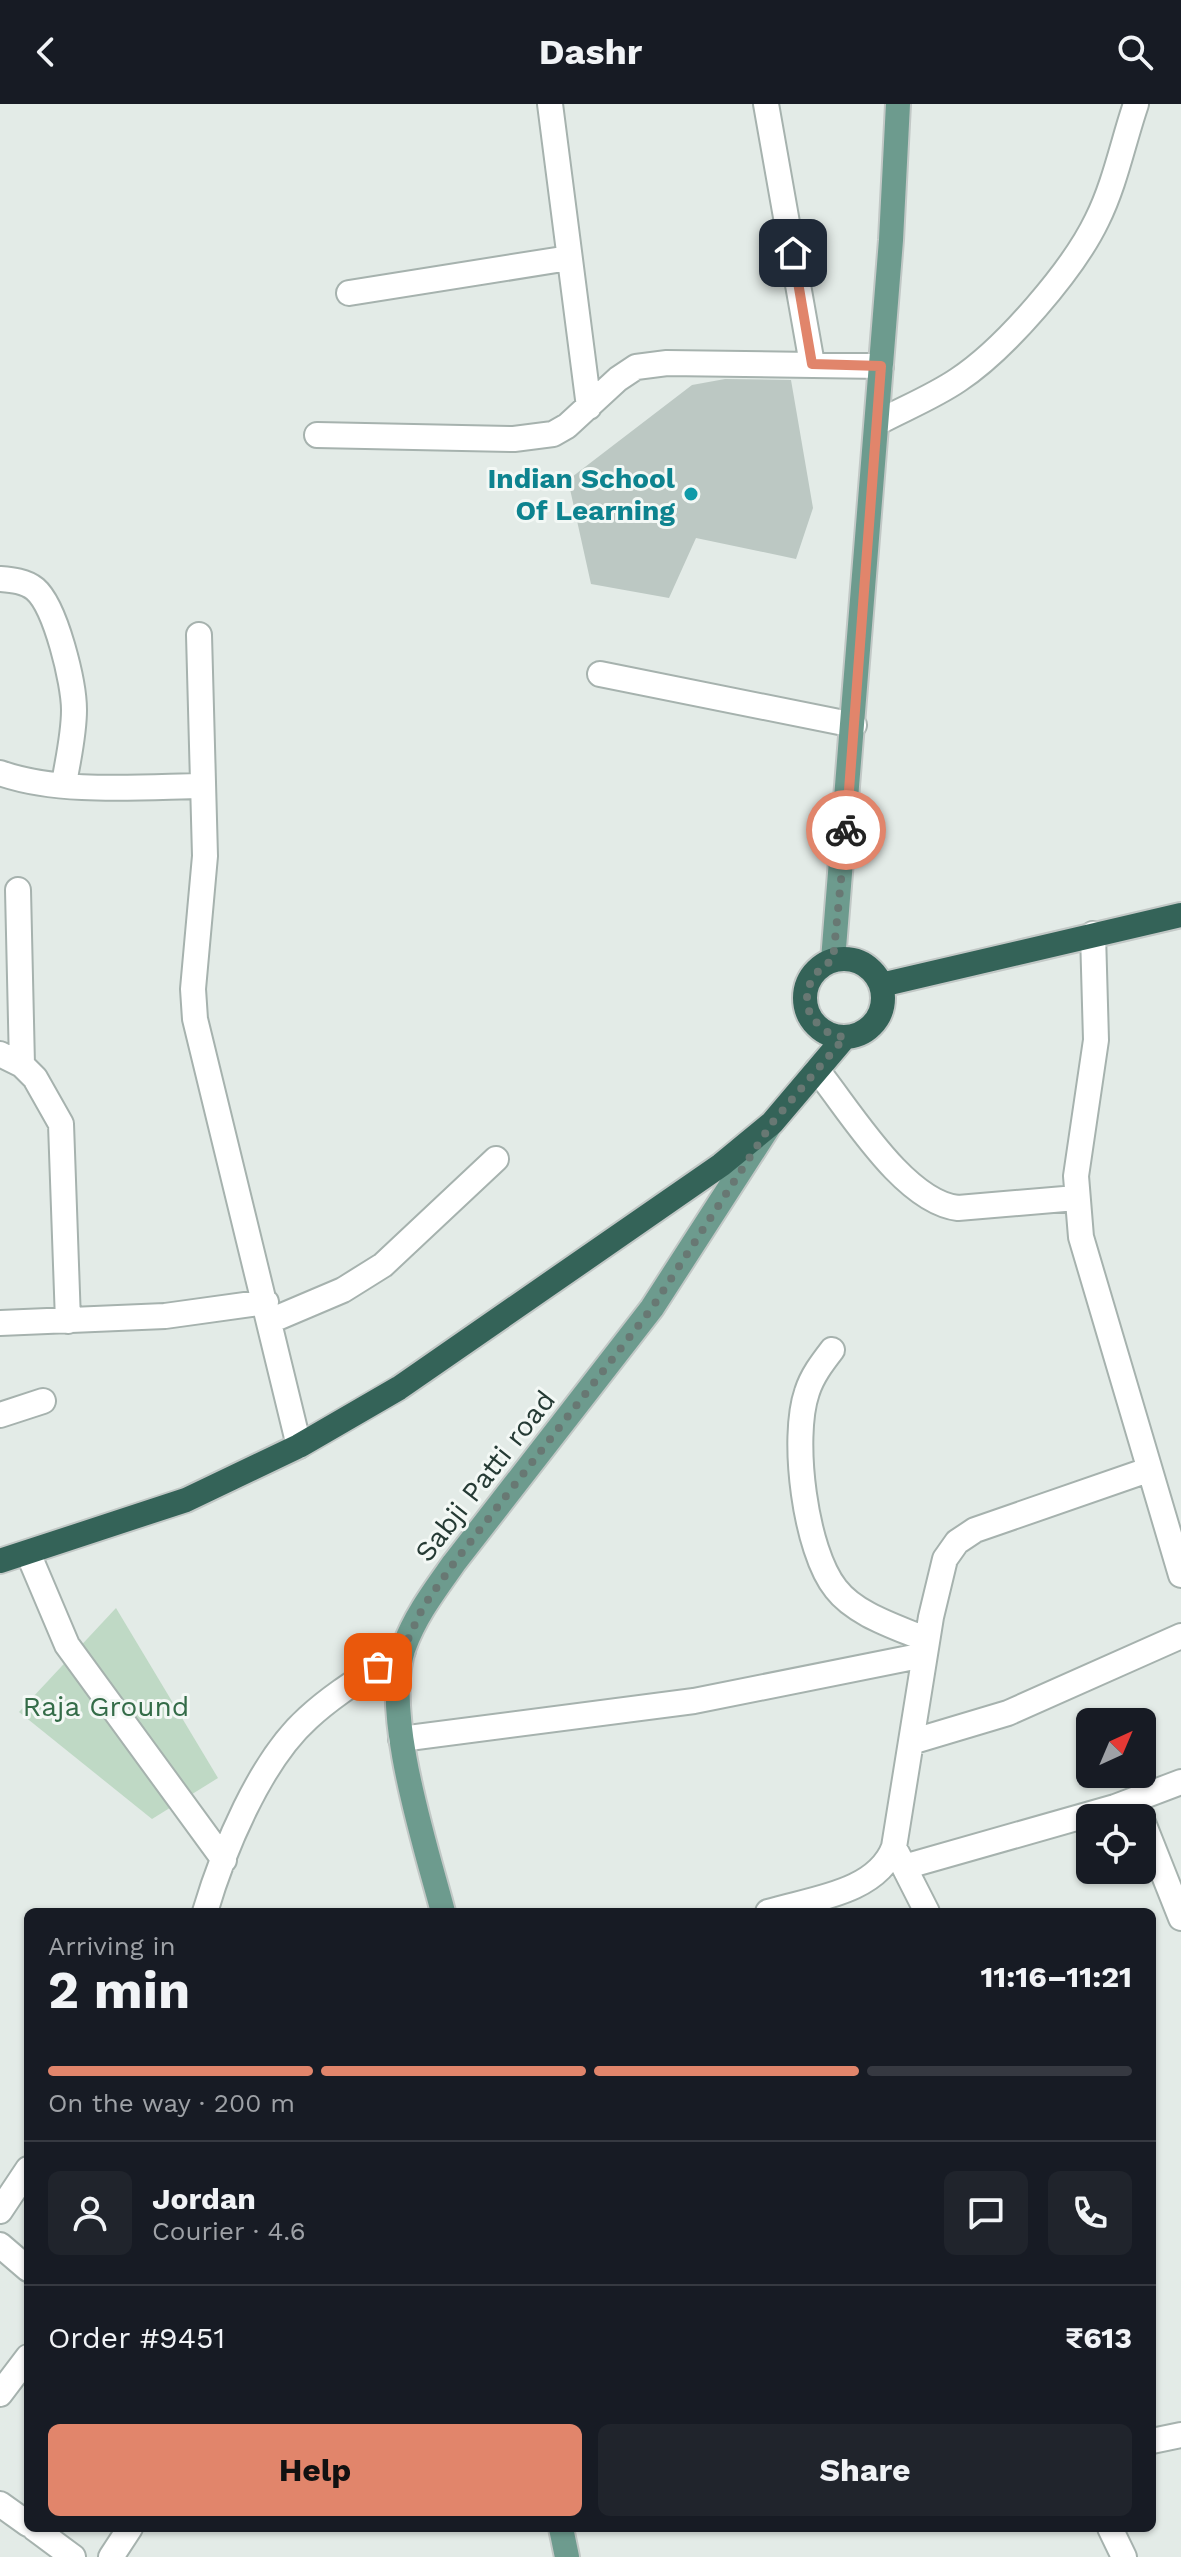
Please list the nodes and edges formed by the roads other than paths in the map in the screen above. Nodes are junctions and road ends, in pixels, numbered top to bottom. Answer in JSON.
{"nodes":[{"id":1,"x":550,"y":104,"type":"edge"},
{"id":2,"x":766,"y":104,"type":"edge"},
{"id":3,"x":898,"y":104,"type":"edge"},
{"id":4,"x":1136,"y":104,"type":"edge"},
{"id":5,"x":569,"y":258,"type":"junction"},
{"id":6,"x":349,"y":293,"type":"dead end"},
{"id":7,"x":812,"y":364,"type":"junction"},
{"id":8,"x":881,"y":366,"type":"junction"},
{"id":9,"x":589,"y":407,"type":"junction"},
{"id":10,"x":877,"y":423,"type":"junction"},
{"id":11,"x":317,"y":435,"type":"dead end"},
{"id":12,"x":0,"y":579,"type":"edge"},
{"id":13,"x":199,"y":635,"type":"dead end"},
{"id":14,"x":600,"y":674,"type":"dead end"},
{"id":15,"x":854,"y":725,"type":"junction"},
{"id":16,"x":0,"y":773,"type":"edge"},
{"id":17,"x":64,"y":784,"type":"junction"},
{"id":18,"x":203,"y":786,"type":"junction"},
{"id":19,"x":18,"y":890,"type":"dead end"},
{"id":20,"x":1181,"y":915,"type":"edge"},
{"id":21,"x":1093,"y":934,"type":"junction"},
{"id":22,"x":833,"y":960,"type":"junction"},
{"id":23,"x":881,"y":985,"type":"junction"},
{"id":24,"x":845,"y":1037,"type":"junction"},
{"id":25,"x":0,"y":1054,"type":"edge"},
{"id":26,"x":22,"y":1065,"type":"junction"},
{"id":27,"x":817,"y":1070,"type":"junction"},
{"id":28,"x":772,"y":1123,"type":"junction"},
{"id":29,"x":496,"y":1159,"type":"dead end"},
{"id":30,"x":1076,"y":1198,"type":"junction"},
{"id":31,"x":268,"y":1312,"type":"junction"},
{"id":32,"x":68,"y":1321,"type":"junction"},
{"id":33,"x":0,"y":1323,"type":"edge"},
{"id":34,"x":832,"y":1350,"type":"dead end"},
{"id":35,"x":43,"y":1401,"type":"dead end"},
{"id":36,"x":0,"y":1415,"type":"edge"},
{"id":37,"x":299,"y":1446,"type":"junction"},
{"id":38,"x":1148,"y":1470,"type":"junction"},
{"id":39,"x":28,"y":1553,"type":"junction"},
{"id":40,"x":0,"y":1561,"type":"edge"},
{"id":41,"x":1181,"y":1575,"type":"edge"},
{"id":42,"x":1181,"y":1636,"type":"edge"},
{"id":43,"x":926,"y":1648,"type":"junction"},
{"id":44,"x":403,"y":1650,"type":"junction"},
{"id":45,"x":401,"y":1739,"type":"junction"},
{"id":46,"x":911,"y":1742,"type":"junction"},
{"id":47,"x":1181,"y":1782,"type":"edge"},
{"id":48,"x":1151,"y":1804,"type":"edge"},
{"id":49,"x":1076,"y":1825,"type":"edge"},
{"id":50,"x":1156,"y":1856,"type":"edge"},
{"id":51,"x":899,"y":1857,"type":"junction"},
{"id":52,"x":224,"y":1860,"type":"junction"},
{"id":53,"x":206,"y":1908,"type":"edge"},
{"id":54,"x":442,"y":1908,"type":"edge"},
{"id":55,"x":780,"y":1908,"type":"edge"},
{"id":56,"x":925,"y":1908,"type":"edge"},
{"id":57,"x":1181,"y":1918,"type":"edge"},
{"id":58,"x":24,"y":2175,"type":"edge"},
{"id":59,"x":0,"y":2211,"type":"edge"},
{"id":60,"x":0,"y":2245,"type":"edge"},
{"id":61,"x":24,"y":2266,"type":"edge"},
{"id":62,"x":24,"y":2362,"type":"edge"},
{"id":63,"x":0,"y":2394,"type":"edge"},
{"id":64,"x":1181,"y":2435,"type":"edge"},
{"id":65,"x":1156,"y":2440,"type":"edge"},
{"id":66,"x":0,"y":2504,"type":"edge"},
{"id":67,"x":24,"y":2521,"type":"edge"},
{"id":68,"x":39,"y":2532,"type":"edge"},
{"id":69,"x":127,"y":2532,"type":"edge"},
{"id":70,"x":562,"y":2532,"type":"edge"},
{"id":71,"x":1112,"y":2532,"type":"edge"},
{"id":72,"x":73,"y":2557,"type":"edge"},
{"id":73,"x":111,"y":2557,"type":"edge"},
{"id":74,"x":567,"y":2557,"type":"edge"},
{"id":75,"x":1124,"y":2557,"type":"edge"}],
"edges":[{"from":1,"to":5,"type":"street"},
{"from":2,"to":7,"type":"street"},
{"from":3,"to":8,"type":"main road"},
{"from":4,"to":10,"type":"street"},
{"from":5,"to":6,"type":"street"},
{"from":5,"to":9,"type":"street"},
{"from":7,"to":8,"type":"street"},
{"from":7,"to":9,"type":"street"},
{"from":8,"to":10,"type":"main road"},
{"from":9,"to":11,"type":"street"},
{"from":10,"to":15,"type":"main road"},
{"from":12,"to":17,"type":"street"},
{"from":13,"to":18,"type":"street"},
{"from":14,"to":15,"type":"street"},
{"from":15,"to":22,"type":"main road"},
{"from":16,"to":17,"type":"street"},
{"from":17,"to":18,"type":"street"},
{"from":18,"to":31,"type":"street"},
{"from":19,"to":26,"type":"street"},
{"from":20,"to":21,"type":"highway"},
{"from":21,"to":23,"type":"highway"},
{"from":21,"to":30,"type":"street"},
{"from":22,"to":23,"type":"highway"},
{"from":22,"to":24,"type":"highway"},
{"from":23,"to":24,"type":"highway"},
{"from":24,"to":27,"type":"highway"},
{"from":25,"to":26,"type":"street"},
{"from":26,"to":32,"type":"street"},
{"from":27,"to":28,"type":"highway"},
{"from":27,"to":30,"type":"street"},
{"from":28,"to":37,"type":"highway"},
{"from":28,"to":44,"type":"main road","name":"Sabji Patti road"},
{"from":29,"to":31,"type":"street"},
{"from":30,"to":38,"type":"street"},
{"from":31,"to":32,"type":"street"},
{"from":31,"to":37,"type":"street"},
{"from":32,"to":33,"type":"street"},
{"from":34,"to":43,"type":"street"},
{"from":35,"to":36,"type":"street"},
{"from":37,"to":39,"type":"highway"},
{"from":38,"to":41,"type":"street"},
{"from":38,"to":43,"type":"street"},
{"from":39,"to":40,"type":"highway"},
{"from":39,"to":52,"type":"street"},
{"from":42,"to":46,"type":"street"},
{"from":43,"to":45,"type":"street"},
{"from":43,"to":46,"type":"street"},
{"from":44,"to":45,"type":"main road","name":"Sabji Patti road"},
{"from":44,"to":52,"type":"street"},
{"from":45,"to":54,"type":"main road","name":"Sabji Patti road"},
{"from":46,"to":51,"type":"street"},
{"from":47,"to":48,"type":"street"},
{"from":49,"to":51,"type":"street"},
{"from":50,"to":57,"type":"street"},
{"from":51,"to":55,"type":"street"},
{"from":51,"to":56,"type":"street"},
{"from":52,"to":53,"type":"street"},
{"from":58,"to":59,"type":"street"},
{"from":60,"to":61,"type":"street"},
{"from":62,"to":63,"type":"street"},
{"from":64,"to":65,"type":"street"},
{"from":66,"to":67,"type":"street"},
{"from":68,"to":72,"type":"street"},
{"from":69,"to":73,"type":"street"},
{"from":70,"to":74,"type":"main road"},
{"from":71,"to":75,"type":"street"}]}
